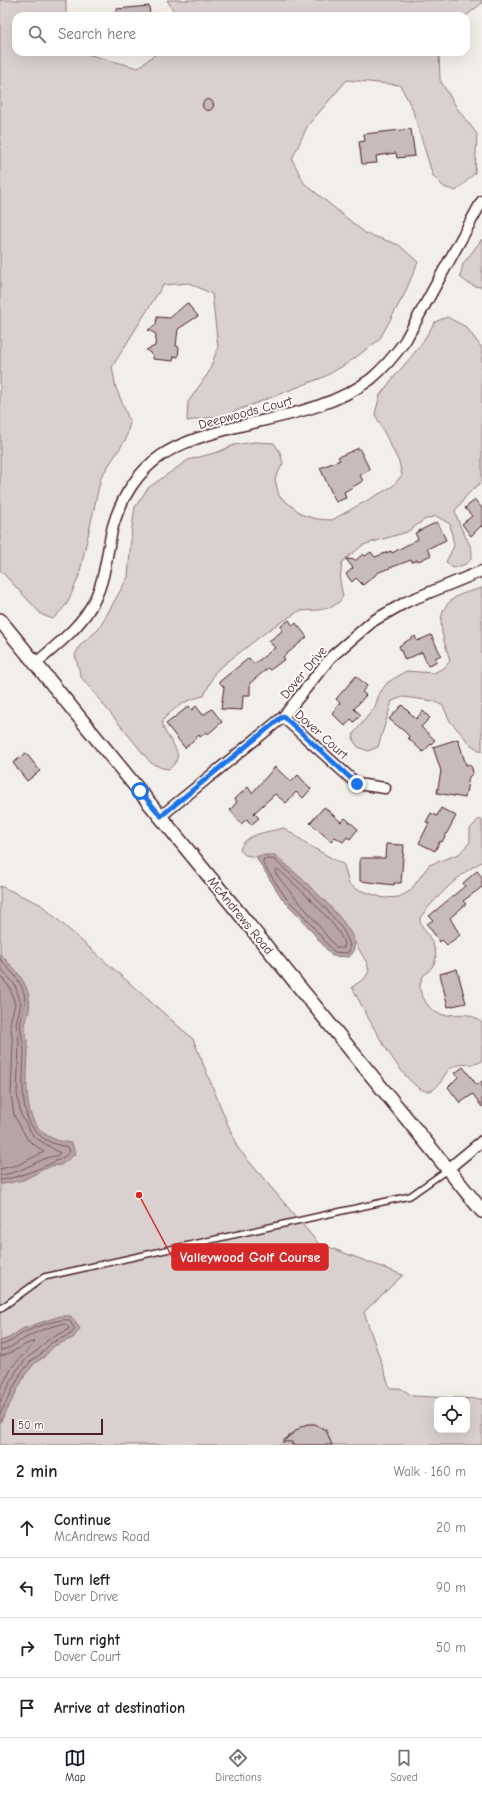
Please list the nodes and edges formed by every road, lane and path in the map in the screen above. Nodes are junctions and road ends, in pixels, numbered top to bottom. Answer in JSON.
{"nodes":[{"id":1,"x":482,"y":201,"type":"edge"},
{"id":2,"x":482,"y":571,"type":"edge"},
{"id":3,"x":0,"y":620,"type":"edge"},
{"id":4,"x":36,"y":663,"type":"junction"},
{"id":5,"x":283,"y":716,"type":"junction"},
{"id":6,"x":385,"y":788,"type":"dead end"},
{"id":7,"x":161,"y":816,"type":"junction"},
{"id":8,"x":482,"y":1141,"type":"edge"},
{"id":9,"x":448,"y":1169,"type":"junction"},
{"id":10,"x":482,"y":1211,"type":"edge"},
{"id":11,"x":0,"y":1309,"type":"edge"}],
"edges":[{"from":1,"to":4,"type":"street","name":"Deepwoods Court"},
{"from":2,"to":5,"type":"street","name":"Dover Drive"},
{"from":3,"to":4,"type":"main road","name":"McAndrews Road"},
{"from":4,"to":7,"type":"main road","name":"McAndrews Road"},
{"from":5,"to":6,"type":"street","name":"Dover Court"},
{"from":5,"to":7,"type":"street","name":"Dover Drive"},
{"from":7,"to":9,"type":"main road","name":"McAndrews Road"},
{"from":8,"to":9,"type":"street"},
{"from":9,"to":10,"type":"main road","name":"McAndrews Road"},
{"from":9,"to":11,"type":"lane"}]}
